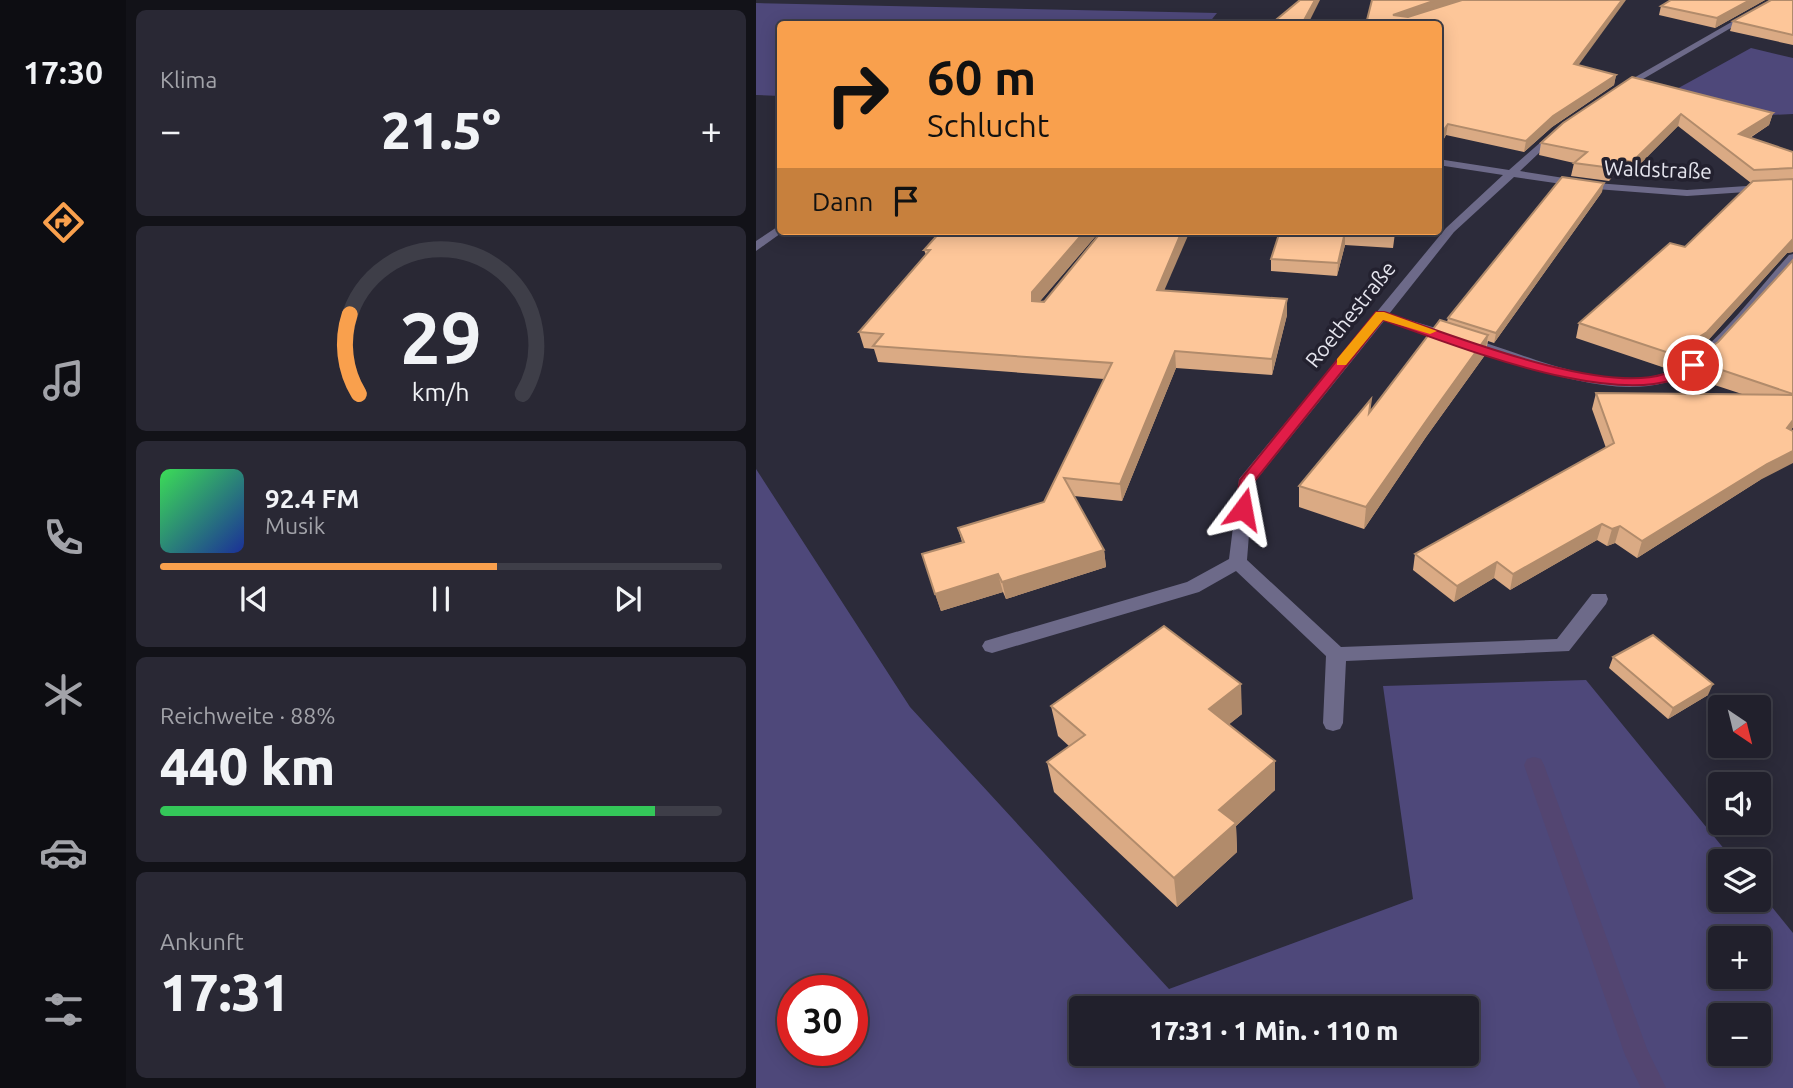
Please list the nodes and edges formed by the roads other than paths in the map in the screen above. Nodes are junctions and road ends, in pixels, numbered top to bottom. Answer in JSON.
{"nodes":[{"id":1,"x":1775,"y":0,"type":"edge"},
{"id":2,"x":1609,"y":95,"type":"edge"},
{"id":3,"x":1567,"y":124,"type":"edge"},
{"id":4,"x":1442,"y":163,"type":"edge"},
{"id":5,"x":1509,"y":173,"type":"junction"},
{"id":6,"x":1793,"y":186,"type":"edge"},
{"id":7,"x":777,"y":231,"type":"edge"},
{"id":8,"x":756,"y":247,"type":"edge"},
{"id":9,"x":1793,"y":258,"type":"edge"},
{"id":10,"x":1380,"y":315,"type":"junction"},
{"id":11,"x":1238,"y":562,"type":"junction"},
{"id":12,"x":1598,"y":599,"type":"dead end"},
{"id":13,"x":992,"y":646,"type":"dead end"},
{"id":14,"x":1336,"y":654,"type":"junction"},
{"id":15,"x":1333,"y":723,"type":"dead end"}],
"edges":[{"from":1,"to":2,"type":"street"},
{"from":3,"to":5,"type":"street","name":"Roethestraße"},
{"from":4,"to":5,"type":"street","name":"Waldstraße"},
{"from":5,"to":6,"type":"street","name":"Waldstraße"},
{"from":5,"to":10,"type":"street","name":"Roethestraße"},
{"from":7,"to":8,"type":"street"},
{"from":9,"to":10,"type":"street"},
{"from":10,"to":11,"type":"street","name":"Roethestraße"},
{"from":11,"to":13,"type":"street"},
{"from":11,"to":14,"type":"street"},
{"from":12,"to":14,"type":"street"},
{"from":14,"to":15,"type":"street"}]}
